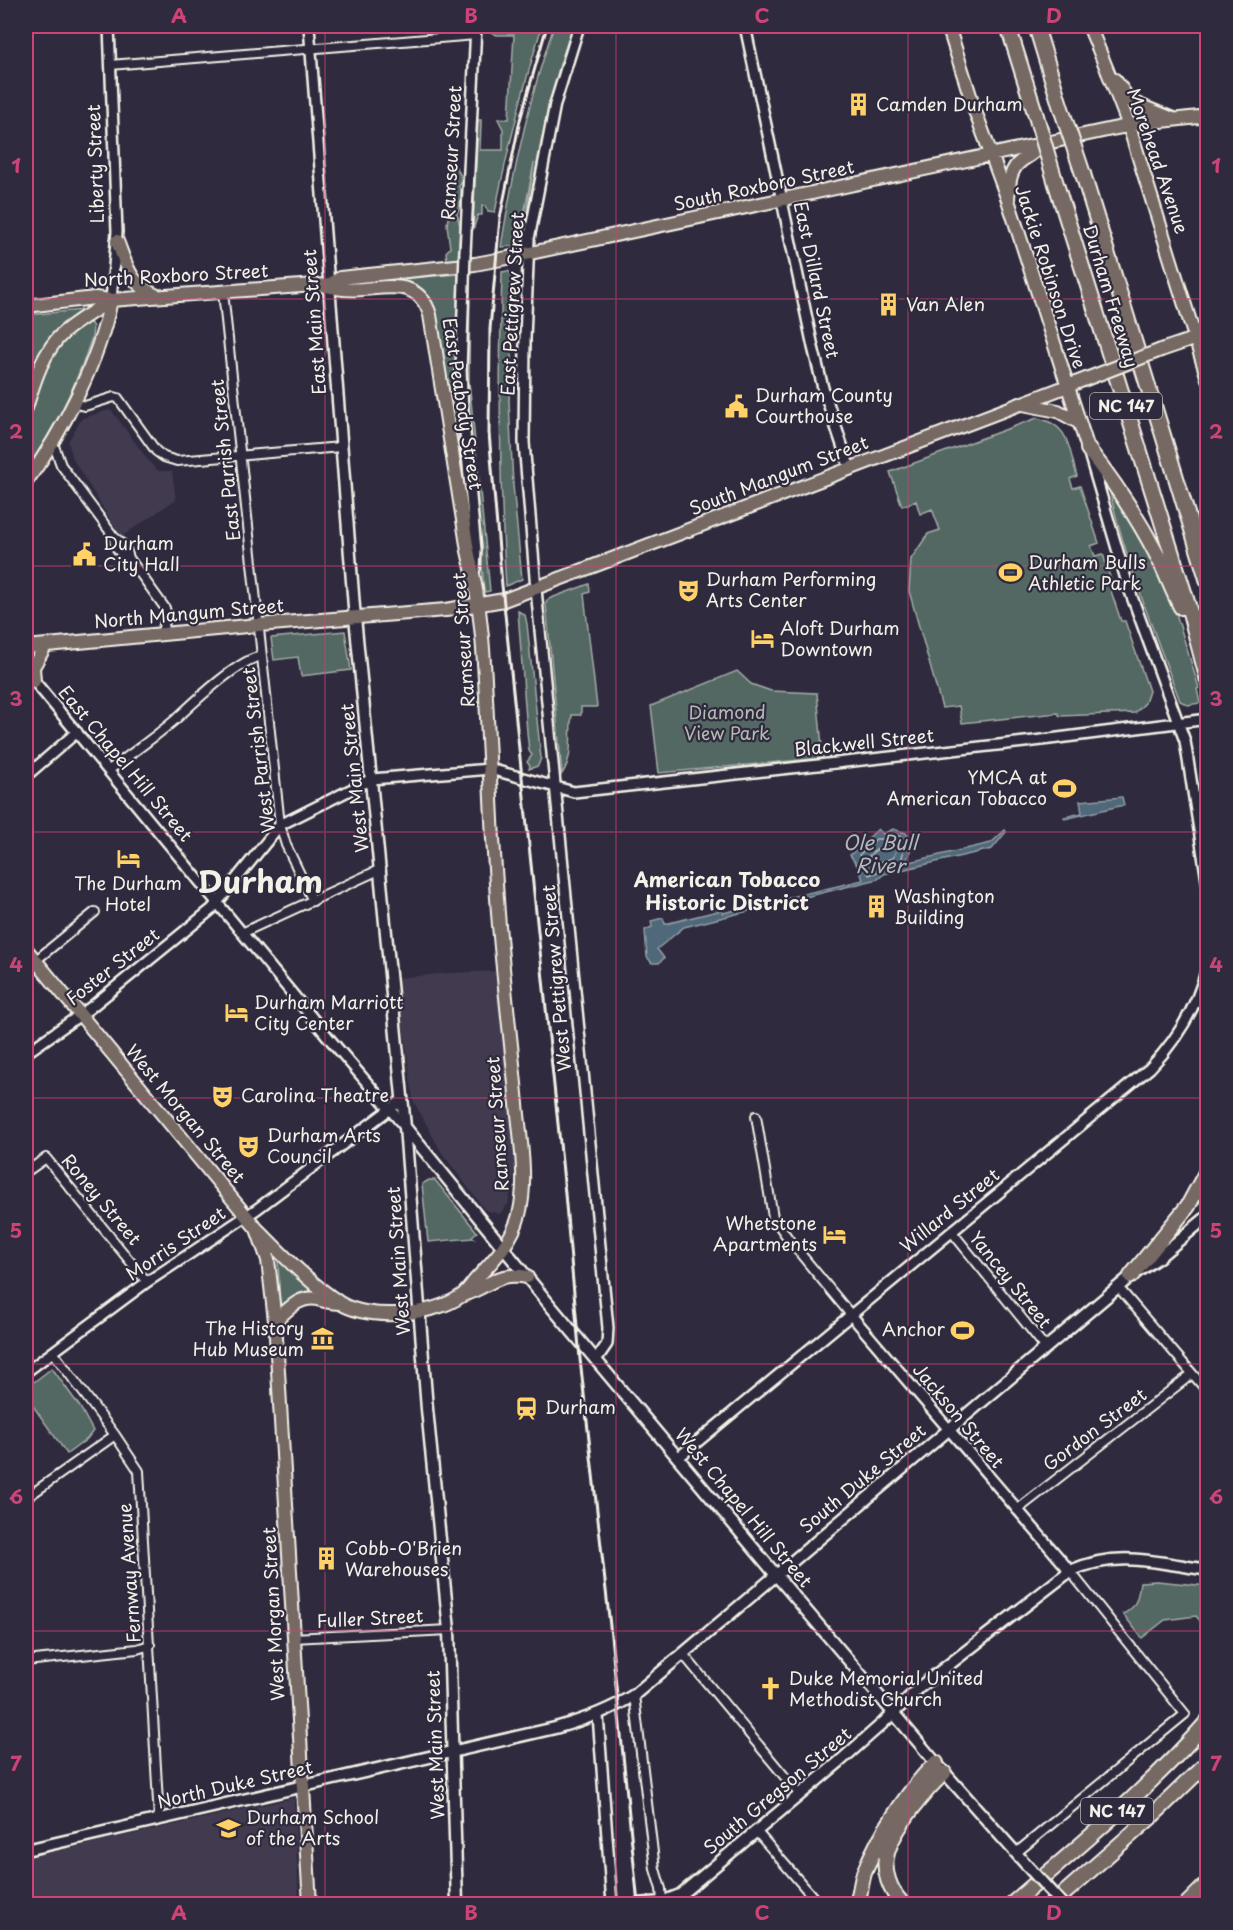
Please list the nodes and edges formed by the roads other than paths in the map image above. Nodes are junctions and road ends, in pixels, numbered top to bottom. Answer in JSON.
{"nodes":[{"id":1,"x":109,"y":26,"type":"edge"},
{"id":2,"x":309,"y":26,"type":"edge"},
{"id":3,"x":579,"y":26,"type":"edge"},
{"id":4,"x":745,"y":26,"type":"edge"},
{"id":5,"x":948,"y":26,"type":"edge"},
{"id":6,"x":1008,"y":26,"type":"edge"},
{"id":7,"x":1036,"y":26,"type":"edge"},
{"id":8,"x":1089,"y":26,"type":"edge"},
{"id":9,"x":476,"y":30,"type":"edge"},
{"id":10,"x":311,"y":48,"type":"junction"},
{"id":11,"x":110,"y":65,"type":"junction"},
{"id":12,"x":1110,"y":74,"type":"junction"},
{"id":13,"x":1208,"y":116,"type":"edge"},
{"id":14,"x":1174,"y":119,"type":"junction"},
{"id":15,"x":1129,"y":126,"type":"junction"},
{"id":16,"x":1039,"y":144,"type":"junction"},
{"id":17,"x":991,"y":154,"type":"junction"},
{"id":18,"x":1008,"y":200,"type":"junction"},
{"id":19,"x":781,"y":201,"type":"junction"},
{"id":20,"x":117,"y":241,"type":"junction"},
{"id":21,"x":528,"y":254,"type":"junction"},
{"id":22,"x":329,"y":285,"type":"junction"},
{"id":23,"x":223,"y":292,"type":"junction"},
{"id":24,"x":158,"y":297,"type":"junction"},
{"id":25,"x":81,"y":300,"type":"junction"},
{"id":26,"x":111,"y":300,"type":"junction"},
{"id":27,"x":26,"y":306,"type":"edge"},
{"id":28,"x":91,"y":313,"type":"junction"},
{"id":29,"x":1208,"y":334,"type":"edge"},
{"id":30,"x":1194,"y":338,"type":"junction"},
{"id":31,"x":99,"y":339,"type":"junction"},
{"id":32,"x":1208,"y":379,"type":"edge"},
{"id":33,"x":1066,"y":386,"type":"junction"},
{"id":34,"x":73,"y":403,"type":"junction"},
{"id":35,"x":1022,"y":403,"type":"junction"},
{"id":36,"x":26,"y":408,"type":"edge"},
{"id":37,"x":1078,"y":422,"type":"junction"},
{"id":38,"x":53,"y":443,"type":"junction"},
{"id":39,"x":341,"y":447,"type":"junction"},
{"id":40,"x":1088,"y":449,"type":"junction"},
{"id":41,"x":241,"y":456,"type":"junction"},
{"id":42,"x":850,"y":468,"type":"junction"},
{"id":43,"x":26,"y":482,"type":"edge"},
{"id":44,"x":474,"y":577,"type":"junction"},
{"id":45,"x":1208,"y":582,"type":"edge"},
{"id":46,"x":536,"y":589,"type":"junction"},
{"id":47,"x":478,"y":605,"type":"junction"},
{"id":48,"x":356,"y":617,"type":"junction"},
{"id":49,"x":258,"y":625,"type":"junction"},
{"id":50,"x":1195,"y":629,"type":"junction"},
{"id":51,"x":161,"y":634,"type":"junction"},
{"id":52,"x":46,"y":645,"type":"junction"},
{"id":53,"x":26,"y":647,"type":"edge"},
{"id":54,"x":262,"y":656,"type":"junction"},
{"id":55,"x":26,"y":671,"type":"edge"},
{"id":56,"x":1207,"y":679,"type":"edge"},
{"id":57,"x":34,"y":681,"type":"junction"},
{"id":58,"x":1208,"y":718,"type":"edge"},
{"id":59,"x":1179,"y":723,"type":"junction"},
{"id":60,"x":77,"y":732,"type":"junction"},
{"id":61,"x":489,"y":769,"type":"junction"},
{"id":62,"x":109,"y":771,"type":"junction"},
{"id":63,"x":26,"y":776,"type":"edge"},
{"id":64,"x":372,"y":779,"type":"junction"},
{"id":65,"x":556,"y":788,"type":"junction"},
{"id":66,"x":280,"y":825,"type":"junction"},
{"id":67,"x":381,"y":869,"type":"junction"},
{"id":68,"x":1208,"y":887,"type":"edge"},
{"id":69,"x":313,"y":901,"type":"junction"},
{"id":70,"x":218,"y":902,"type":"junction"},
{"id":71,"x":95,"y":912,"type":"dead end"},
{"id":72,"x":242,"y":933,"type":"junction"},
{"id":73,"x":26,"y":950,"type":"edge"},
{"id":74,"x":35,"y":962,"type":"junction"},
{"id":75,"x":1208,"y":964,"type":"edge"},
{"id":76,"x":80,"y":1015,"type":"junction"},
{"id":77,"x":26,"y":1053,"type":"edge"},
{"id":78,"x":402,"y":1100,"type":"junction"},
{"id":79,"x":390,"y":1110,"type":"junction"},
{"id":80,"x":756,"y":1116,"type":"dead end"},
{"id":81,"x":405,"y":1127,"type":"junction"},
{"id":82,"x":1208,"y":1169,"type":"edge"},
{"id":83,"x":26,"y":1172,"type":"edge"},
{"id":84,"x":246,"y":1216,"type":"junction"},
{"id":85,"x":1208,"y":1216,"type":"edge"},
{"id":86,"x":257,"y":1229,"type":"junction"},
{"id":87,"x":952,"y":1232,"type":"junction"},
{"id":88,"x":503,"y":1246,"type":"junction"},
{"id":89,"x":1131,"y":1276,"type":"junction"},
{"id":90,"x":527,"y":1277,"type":"junction"},
{"id":91,"x":147,"y":1282,"type":"junction"},
{"id":92,"x":1118,"y":1287,"type":"junction"},
{"id":93,"x":462,"y":1295,"type":"junction"},
{"id":94,"x":340,"y":1304,"type":"junction"},
{"id":95,"x":419,"y":1311,"type":"junction"},
{"id":96,"x":851,"y":1315,"type":"junction"},
{"id":97,"x":275,"y":1321,"type":"junction"},
{"id":98,"x":1045,"y":1347,"type":"junction"},
{"id":99,"x":53,"y":1352,"type":"junction"},
{"id":100,"x":596,"y":1360,"type":"junction"},
{"id":101,"x":26,"y":1372,"type":"edge"},
{"id":102,"x":1192,"y":1374,"type":"junction"},
{"id":103,"x":1208,"y":1392,"type":"edge"},
{"id":104,"x":948,"y":1429,"type":"junction"},
{"id":105,"x":115,"y":1435,"type":"junction"},
{"id":106,"x":679,"y":1457,"type":"junction"},
{"id":107,"x":26,"y":1498,"type":"edge"},
{"id":108,"x":1017,"y":1510,"type":"junction"},
{"id":109,"x":1208,"y":1570,"type":"edge"},
{"id":110,"x":1070,"y":1571,"type":"junction"},
{"id":111,"x":776,"y":1575,"type":"junction"},
{"id":112,"x":449,"y":1630,"type":"junction"},
{"id":113,"x":293,"y":1638,"type":"junction"},
{"id":114,"x":150,"y":1645,"type":"junction"},
{"id":115,"x":683,"y":1654,"type":"junction"},
{"id":116,"x":26,"y":1661,"type":"edge"},
{"id":117,"x":634,"y":1695,"type":"junction"},
{"id":118,"x":892,"y":1713,"type":"junction"},
{"id":119,"x":598,"y":1715,"type":"junction"},
{"id":120,"x":1208,"y":1721,"type":"edge"},
{"id":121,"x":453,"y":1751,"type":"junction"},
{"id":122,"x":1208,"y":1762,"type":"edge"},
{"id":123,"x":940,"y":1768,"type":"junction"},
{"id":124,"x":302,"y":1787,"type":"junction"},
{"id":125,"x":800,"y":1795,"type":"junction"},
{"id":126,"x":159,"y":1820,"type":"junction"},
{"id":127,"x":757,"y":1832,"type":"junction"},
{"id":128,"x":26,"y":1850,"type":"edge"},
{"id":129,"x":1016,"y":1853,"type":"junction"},
{"id":130,"x":1208,"y":1883,"type":"edge"},
{"id":131,"x":1017,"y":1900,"type":"edge"},
{"id":132,"x":662,"y":1902,"type":"junction"},
{"id":133,"x":310,"y":1905,"type":"edge"},
{"id":134,"x":457,"y":1905,"type":"edge"},
{"id":135,"x":612,"y":1905,"type":"edge"},
{"id":136,"x":638,"y":1905,"type":"edge"},
{"id":137,"x":819,"y":1905,"type":"edge"},
{"id":138,"x":857,"y":1905,"type":"edge"},
{"id":139,"x":903,"y":1905,"type":"edge"},
{"id":140,"x":1001,"y":1905,"type":"edge"},
{"id":141,"x":1053,"y":1905,"type":"edge"},
{"id":142,"x":1062,"y":1905,"type":"edge"},
{"id":143,"x":1187,"y":1905,"type":"edge"}],
"edges":[{"from":1,"to":11,"type":"street","name":"Liberty Street"},
{"from":2,"to":10,"type":"street","name":"East Main Street"},
{"from":3,"to":21,"type":"street","name":"East Pettigrew Street"},
{"from":4,"to":19,"type":"street","name":"East Dillard Street"},
{"from":5,"to":17,"type":"main road","name":"Jackie Robinson Drive"},
{"from":6,"to":50,"type":"highway","name":"Durham Freeway","number":"NC 147","bridge":true},
{"from":7,"to":45,"type":"highway","name":"Durham Freeway","number":"NC 147","bridge":true},
{"from":8,"to":12,"type":"main road","name":"Morehead Avenue"},
{"from":9,"to":10,"type":"street"},
{"from":9,"to":44,"type":"street","name":"Ramseur Street","bridge":true},
{"from":10,"to":11,"type":"street"},
{"from":10,"to":22,"type":"street","name":"East Main Street"},
{"from":11,"to":20,"type":"street","name":"Liberty Street"},
{"from":12,"to":14,"type":"main road"},
{"from":12,"to":15,"type":"main road","name":"Morehead Avenue"},
{"from":13,"to":14,"type":"main road","name":"South Roxboro Street"},
{"from":14,"to":15,"type":"main road","name":"South Roxboro Street"},
{"from":15,"to":16,"type":"main road","name":"South Roxboro Street"},
{"from":15,"to":30,"type":"main road","name":"Morehead Avenue"},
{"from":16,"to":17,"type":"main road","name":"South Roxboro Street"},
{"from":16,"to":18,"type":"main road"},
{"from":17,"to":18,"type":"main road","name":"Jackie Robinson Drive"},
{"from":17,"to":19,"type":"main road","name":"South Roxboro Street"},
{"from":18,"to":33,"type":"main road","name":"Jackie Robinson Drive"},
{"from":19,"to":21,"type":"main road","name":"South Roxboro Street"},
{"from":19,"to":42,"type":"street","name":"East Dillard Street"},
{"from":20,"to":24,"type":"main road"},
{"from":20,"to":26,"type":"street","name":"Liberty Street"},
{"from":21,"to":22,"type":"main road","name":"South Roxboro Street"},
{"from":21,"to":46,"type":"street","name":"East Pettigrew Street"},
{"from":22,"to":23,"type":"main road","name":"North Roxboro Street"},
{"from":22,"to":39,"type":"main road","name":"East Main Street"},
{"from":22,"to":44,"type":"main road","name":"East Peabody Street"},
{"from":23,"to":24,"type":"main road","name":"North Roxboro Street"},
{"from":23,"to":41,"type":"street","name":"East Parrish Street"},
{"from":24,"to":26,"type":"main road","name":"North Roxboro Street"},
{"from":25,"to":26,"type":"main road","name":"North Roxboro Street"},
{"from":25,"to":27,"type":"main road","name":"North Roxboro Street"},
{"from":25,"to":28,"type":"main road"},
{"from":26,"to":28,"type":"main road"},
{"from":26,"to":31,"type":"main road","name":"Liberty Street"},
{"from":28,"to":31,"type":"main road"},
{"from":28,"to":36,"type":"main road"},
{"from":29,"to":30,"type":"main road","name":"South Mangum Street"},
{"from":30,"to":32,"type":"main road","name":"Morehead Avenue"},
{"from":30,"to":33,"type":"main road","name":"South Mangum Street","bridge":true},
{"from":31,"to":34,"type":"main road","name":"Liberty Street"},
{"from":33,"to":35,"type":"main road","name":"South Mangum Street"},
{"from":33,"to":37,"type":"main road","name":"Jackie Robinson Drive"},
{"from":34,"to":38,"type":"main road","name":"Liberty Street"},
{"from":34,"to":41,"type":"street"},
{"from":35,"to":37,"type":"main road"},
{"from":35,"to":42,"type":"main road","name":"South Mangum Street"},
{"from":37,"to":40,"type":"main road","name":"Jackie Robinson Drive"},
{"from":38,"to":43,"type":"main road","name":"Liberty Street"},
{"from":38,"to":51,"type":"street"},
{"from":39,"to":41,"type":"street"},
{"from":39,"to":48,"type":"main road","name":"East Main Street"},
{"from":40,"to":50,"type":"highway"},
{"from":40,"to":59,"type":"street","name":"Jackie Robinson Drive"},
{"from":41,"to":49,"type":"street","name":"East Parrish Street"},
{"from":42,"to":46,"type":"main road","name":"South Mangum Street"},
{"from":44,"to":47,"type":"main road","name":"Ramseur Street"},
{"from":46,"to":47,"type":"main road","name":"South Mangum Street"},
{"from":46,"to":65,"type":"street","name":"West Pettigrew Street"},
{"from":47,"to":48,"type":"main road","name":"South Mangum Street"},
{"from":47,"to":61,"type":"main road","name":"Ramseur Street"},
{"from":48,"to":49,"type":"main road","name":"North Mangum Street"},
{"from":48,"to":64,"type":"main road","name":"West Main Street"},
{"from":49,"to":51,"type":"main road","name":"North Mangum Street"},
{"from":49,"to":54,"type":"street","name":"West Parrish Street"},
{"from":50,"to":56,"type":"highway","name":"Durham Freeway","number":"NC 147"},
{"from":51,"to":52,"type":"main road","name":"North Mangum Street"},
{"from":52,"to":53,"type":"main road","name":"North Mangum Street"},
{"from":52,"to":57,"type":"main road"},
{"from":54,"to":62,"type":"street"},
{"from":54,"to":66,"type":"street","name":"West Parrish Street"},
{"from":55,"to":57,"type":"street","name":"East Chapel Hill Street"},
{"from":57,"to":60,"type":"street","name":"East Chapel Hill Street"},
{"from":58,"to":59,"type":"street","name":"Blackwell Street"},
{"from":59,"to":65,"type":"street","name":"Blackwell Street"},
{"from":59,"to":68,"type":"street","name":"Jackie Robinson Drive"},
{"from":60,"to":62,"type":"street","name":"East Chapel Hill Street"},
{"from":60,"to":63,"type":"street"},
{"from":61,"to":64,"type":"street"},
{"from":61,"to":65,"type":"street","name":"Blackwell Street"},
{"from":61,"to":88,"type":"main road","name":"Ramseur Street"},
{"from":62,"to":70,"type":"street","name":"East Chapel Hill Street"},
{"from":64,"to":66,"type":"street"},
{"from":64,"to":67,"type":"main road","name":"West Main Street"},
{"from":65,"to":100,"type":"street","name":"West Pettigrew Street"},
{"from":66,"to":69,"type":"street","name":"West Parrish Street"},
{"from":66,"to":70,"type":"street","name":"Foster Street"},
{"from":67,"to":69,"type":"street"},
{"from":67,"to":78,"type":"main road","name":"West Main Street"},
{"from":69,"to":72,"type":"street"},
{"from":70,"to":72,"type":"street","name":"East Chapel Hill Street"},
{"from":70,"to":76,"type":"street","name":"Foster Street"},
{"from":71,"to":74,"type":"street"},
{"from":72,"to":79,"type":"street","name":"East Chapel Hill Street"},
{"from":73,"to":74,"type":"main road","name":"West Morgan Street"},
{"from":74,"to":76,"type":"main road","name":"West Morgan Street"},
{"from":75,"to":87,"type":"street","name":"Willard Street"},
{"from":76,"to":77,"type":"street","name":"Foster Street"},
{"from":76,"to":84,"type":"main road","name":"West Morgan Street"},
{"from":78,"to":79,"type":"street","name":"Morris Street"},
{"from":78,"to":81,"type":"main road","name":"West Main Street"},
{"from":79,"to":81,"type":"street","name":"East Chapel Hill Street"},
{"from":79,"to":84,"type":"street","name":"Morris Street"},
{"from":80,"to":96,"type":"street","name":"Jackson Street"},
{"from":81,"to":88,"type":"main road","name":"West Chapel Hill Street"},
{"from":81,"to":95,"type":"main road","name":"West Main Street"},
{"from":82,"to":89,"type":"highway"},
{"from":83,"to":91,"type":"street","name":"Roney Street"},
{"from":84,"to":86,"type":"main road","name":"West Morgan Street"},
{"from":84,"to":91,"type":"street","name":"Morris Street"},
{"from":85,"to":89,"type":"main road","name":"South Duke Street"},
{"from":86,"to":94,"type":"main road"},
{"from":86,"to":97,"type":"main road","name":"West Morgan Street"},
{"from":87,"to":96,"type":"street","name":"Willard Street"},
{"from":87,"to":98,"type":"street","name":"Yancey Street"},
{"from":88,"to":90,"type":"main road","name":"West Chapel Hill Street"},
{"from":88,"to":93,"type":"main road","name":"Ramseur Street"},
{"from":89,"to":92,"type":"main road","name":"South Duke Street"},
{"from":90,"to":93,"type":"main road"},
{"from":90,"to":100,"type":"main road","name":"West Chapel Hill Street"},
{"from":91,"to":99,"type":"street","name":"Morris Street"},
{"from":92,"to":98,"type":"main road","name":"South Duke Street"},
{"from":92,"to":102,"type":"street"},
{"from":93,"to":95,"type":"main road"},
{"from":94,"to":95,"type":"main road"},
{"from":94,"to":97,"type":"main road"},
{"from":95,"to":112,"type":"main road","name":"West Main Street"},
{"from":96,"to":104,"type":"street","name":"Jackson Street"},
{"from":96,"to":106,"type":"street","name":"Willard Street"},
{"from":97,"to":113,"type":"main road","name":"West Morgan Street"},
{"from":98,"to":104,"type":"main road","name":"South Duke Street"},
{"from":99,"to":101,"type":"street","name":"Morris Street"},
{"from":99,"to":105,"type":"street","name":"Fernway Avenue"},
{"from":100,"to":106,"type":"main road","name":"West Chapel Hill Street"},
{"from":102,"to":103,"type":"street"},
{"from":102,"to":108,"type":"street","name":"Gordon Street"},
{"from":104,"to":108,"type":"street","name":"Jackson Street"},
{"from":104,"to":111,"type":"main road","name":"South Duke Street"},
{"from":105,"to":107,"type":"street"},
{"from":105,"to":114,"type":"street","name":"Fernway Avenue"},
{"from":106,"to":111,"type":"main road","name":"West Chapel Hill Street"},
{"from":108,"to":110,"type":"street","name":"Jackson Street"},
{"from":109,"to":110,"type":"main road","name":"South Gregson Street"},
{"from":110,"to":118,"type":"main road","name":"South Gregson Street"},
{"from":110,"to":129,"type":"street","name":"Jackson Street"},
{"from":111,"to":115,"type":"main road","name":"South Duke Street"},
{"from":111,"to":118,"type":"main road","name":"West Chapel Hill Street"},
{"from":112,"to":113,"type":"street","name":"Fuller Street"},
{"from":112,"to":121,"type":"main road","name":"West Main Street"},
{"from":113,"to":124,"type":"main road","name":"West Morgan Street"},
{"from":114,"to":116,"type":"street"},
{"from":114,"to":126,"type":"street","name":"Fernway Avenue"},
{"from":115,"to":117,"type":"main road","name":"South Duke Street"},
{"from":115,"to":125,"type":"street"},
{"from":117,"to":119,"type":"main road","name":"South Duke Street"},
{"from":117,"to":132,"type":"street"},
{"from":118,"to":123,"type":"main road","name":"West Chapel Hill Street"},
{"from":118,"to":125,"type":"main road","name":"South Gregson Street"},
{"from":119,"to":121,"type":"main road","name":"South Duke Street"},
{"from":119,"to":135,"type":"street"},
{"from":120,"to":131,"type":"highway","number":"NC 147"},
{"from":121,"to":124,"type":"main road","name":"North Duke Street"},
{"from":121,"to":134,"type":"main road","name":"West Main Street"},
{"from":122,"to":141,"type":"highway","number":"NC 147"},
{"from":123,"to":129,"type":"main road","name":"West Chapel Hill Street"},
{"from":123,"to":138,"type":"highway"},
{"from":123,"to":139,"type":"highway"},
{"from":124,"to":126,"type":"main road","name":"North Duke Street"},
{"from":124,"to":133,"type":"main road","name":"West Morgan Street"},
{"from":125,"to":127,"type":"main road","name":"South Gregson Street"},
{"from":126,"to":128,"type":"main road","name":"North Duke Street"},
{"from":127,"to":132,"type":"main road","name":"South Gregson Street"},
{"from":127,"to":137,"type":"street"},
{"from":129,"to":142,"type":"main road","name":"West Chapel Hill Street","bridge":true},
{"from":130,"to":143,"type":"highway"},
{"from":131,"to":140,"type":"highway"},
{"from":132,"to":136,"type":"main road","name":"South Gregson Street"}]}
